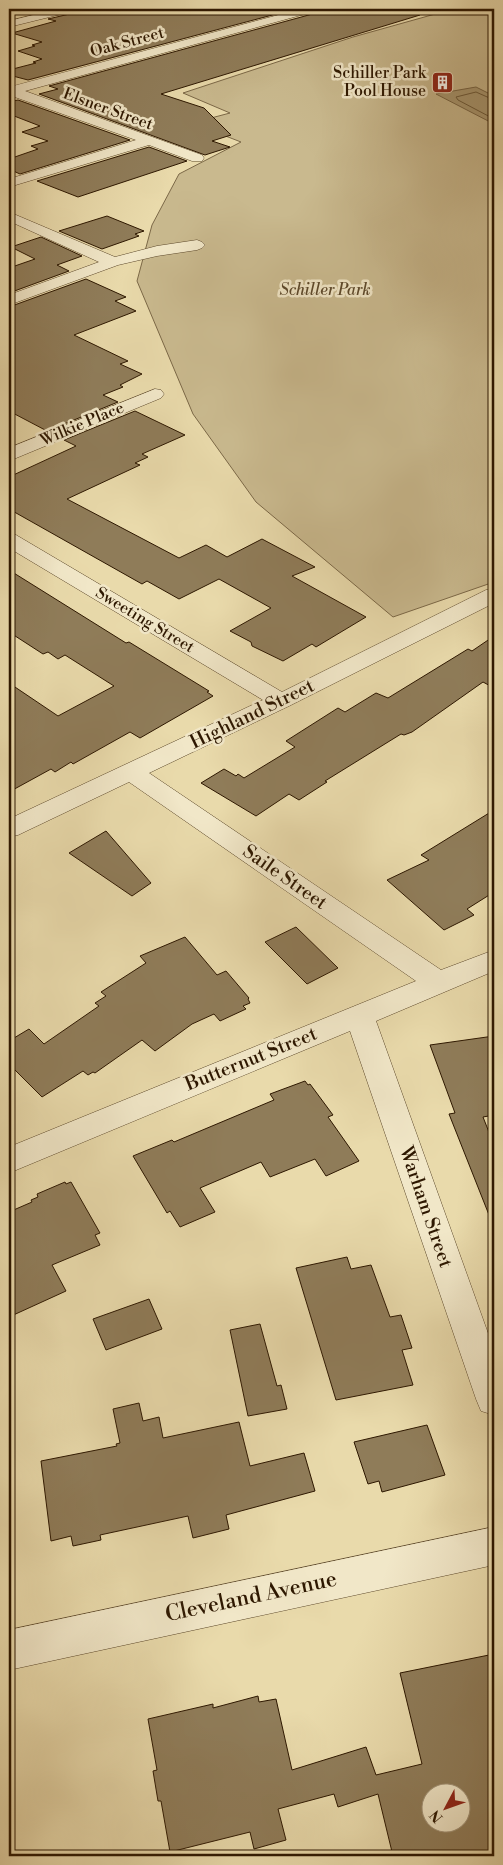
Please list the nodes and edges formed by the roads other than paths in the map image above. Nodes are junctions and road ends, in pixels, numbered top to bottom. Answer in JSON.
{"nodes":[{"id":1,"x":70,"y":9,"type":"edge"},
{"id":2,"x":312,"y":9,"type":"edge"},
{"id":3,"x":251,"y":13,"type":"dead end"},
{"id":4,"x":269,"y":20,"type":"junction"},
{"id":5,"x":9,"y":24,"type":"edge"},
{"id":6,"x":9,"y":90,"type":"edge"},
{"id":7,"x":148,"y":140,"type":"junction"},
{"id":8,"x":197,"y":158,"type":"dead end"},
{"id":9,"x":9,"y":183,"type":"edge"},
{"id":10,"x":9,"y":216,"type":"edge"},
{"id":11,"x":197,"y":245,"type":"dead end"},
{"id":12,"x":113,"y":262,"type":"junction"},
{"id":13,"x":9,"y":300,"type":"edge"},
{"id":14,"x":155,"y":394,"type":"dead end"},
{"id":15,"x":9,"y":455,"type":"edge"},
{"id":16,"x":9,"y":539,"type":"edge"},
{"id":17,"x":494,"y":595,"type":"edge"},
{"id":18,"x":281,"y":701,"type":"junction"},
{"id":19,"x":132,"y":772,"type":"junction"},
{"id":20,"x":9,"y":829,"type":"edge"},
{"id":21,"x":494,"y":960,"type":"edge"},
{"id":22,"x":439,"y":983,"type":"junction"},
{"id":23,"x":359,"y":1015,"type":"junction"},
{"id":24,"x":9,"y":1160,"type":"edge"},
{"id":25,"x":494,"y":1399,"type":"edge"},
{"id":26,"x":494,"y":1546,"type":"edge"},
{"id":27,"x":9,"y":1650,"type":"edge"}],
"edges":[{"from":1,"to":5,"type":"street"},
{"from":2,"to":4,"type":"street","name":"Oak Street"},
{"from":3,"to":4,"type":"street"},
{"from":4,"to":6,"type":"street","name":"Oak Street"},
{"from":6,"to":7,"type":"street","name":"Elsner Street"},
{"from":7,"to":8,"type":"street","name":"Elsner Street"},
{"from":7,"to":9,"type":"street"},
{"from":10,"to":12,"type":"street"},
{"from":11,"to":12,"type":"street"},
{"from":12,"to":13,"type":"street"},
{"from":14,"to":15,"type":"street","name":"Wilkie Place"},
{"from":16,"to":18,"type":"street","name":"Sweeting Street"},
{"from":17,"to":18,"type":"street","name":"Highland Street"},
{"from":18,"to":19,"type":"street","name":"Highland Street"},
{"from":19,"to":20,"type":"street","name":"Highland Street"},
{"from":19,"to":22,"type":"street","name":"Saile Street"},
{"from":21,"to":22,"type":"street","name":"Butternut Street"},
{"from":22,"to":23,"type":"street","name":"Butternut Street"},
{"from":23,"to":24,"type":"street","name":"Butternut Street"},
{"from":23,"to":25,"type":"street","name":"Warham Street"},
{"from":26,"to":27,"type":"street","name":"Cleveland Avenue"}]}
